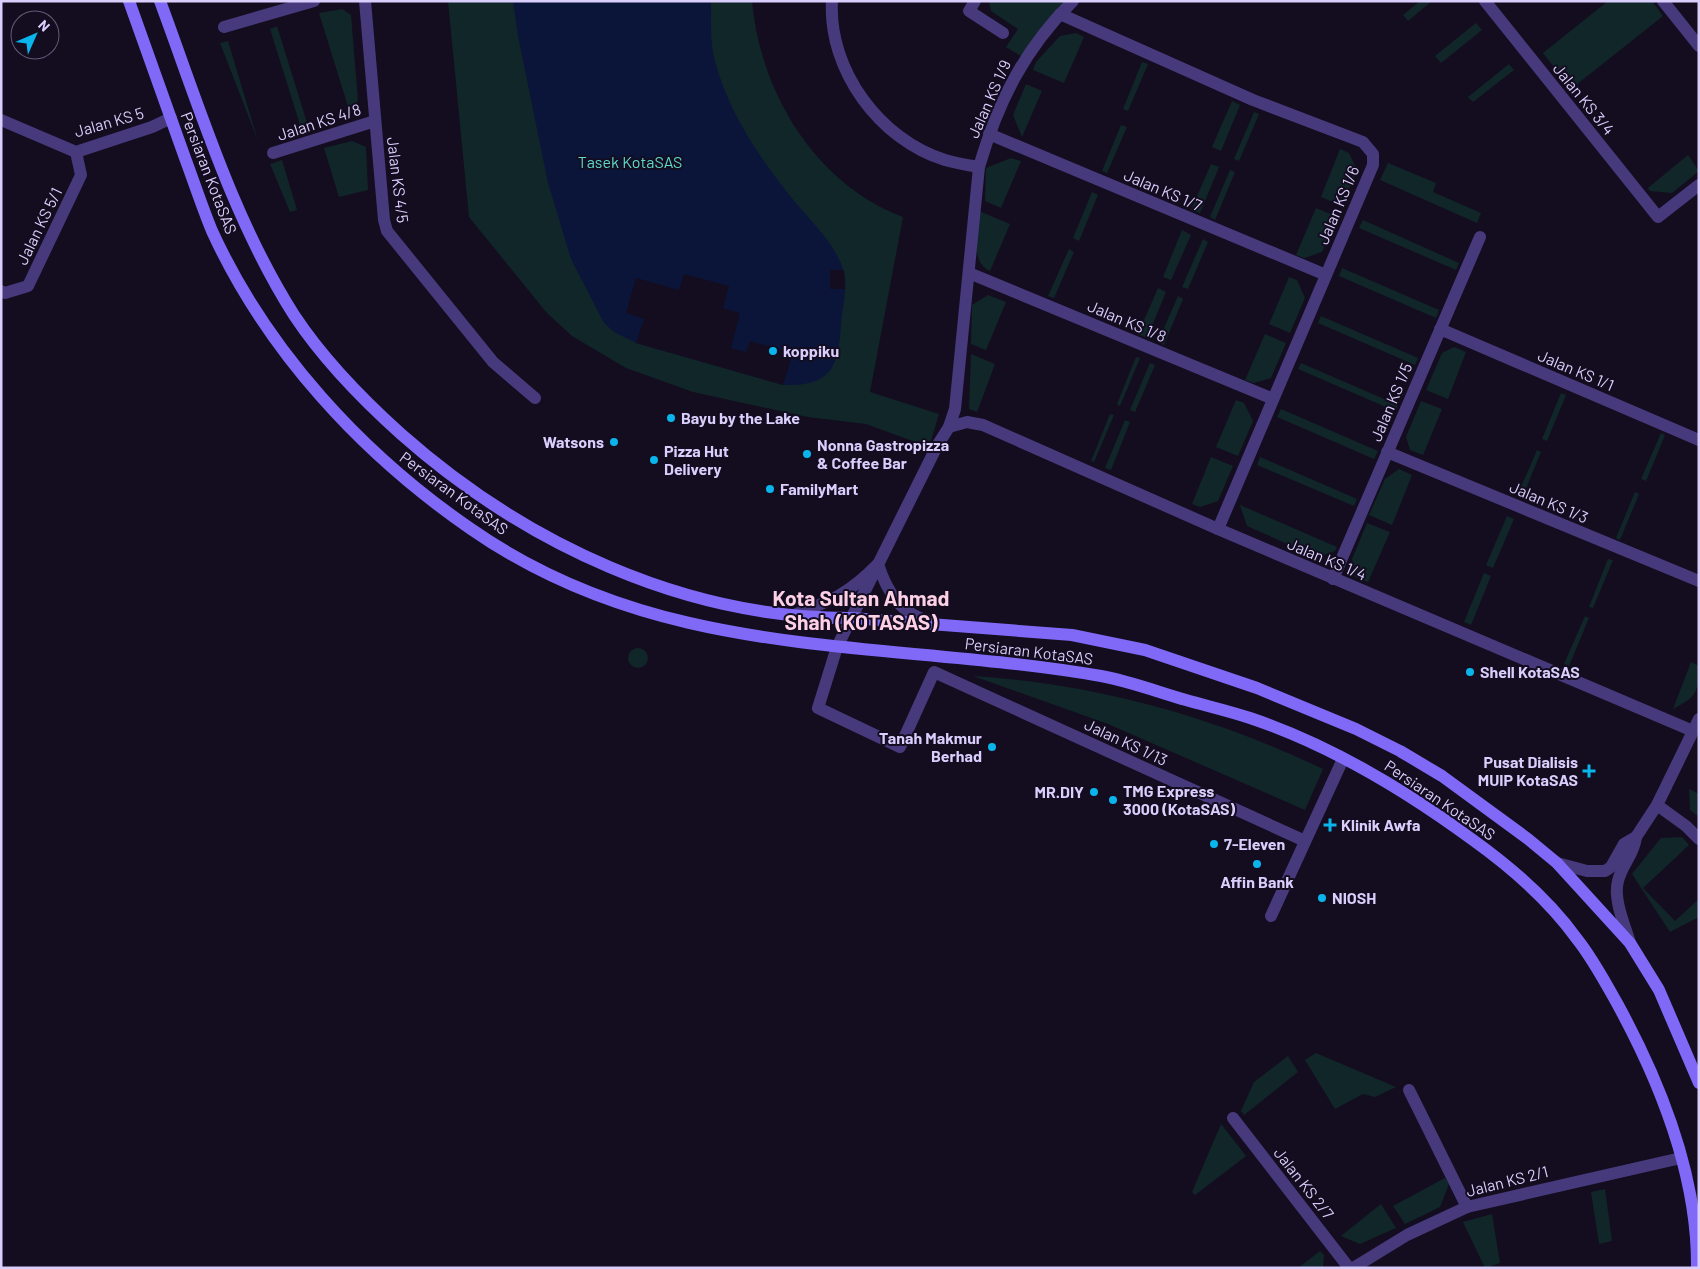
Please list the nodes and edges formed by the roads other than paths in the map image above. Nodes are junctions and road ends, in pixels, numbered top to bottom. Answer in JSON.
{"nodes":[{"id":1,"x":129,"y":1,"type":"edge"},
{"id":2,"x":160,"y":1,"type":"edge"},
{"id":3,"x":314,"y":1,"type":"edge"},
{"id":4,"x":365,"y":1,"type":"edge"},
{"id":5,"x":832,"y":1,"type":"edge"},
{"id":6,"x":975,"y":1,"type":"edge"},
{"id":7,"x":1073,"y":1,"type":"edge"},
{"id":8,"x":1485,"y":1,"type":"edge"},
{"id":9,"x":1663,"y":1,"type":"edge"},
{"id":10,"x":1060,"y":14,"type":"junction"},
{"id":11,"x":224,"y":27,"type":"dead end"},
{"id":12,"x":1003,"y":33,"type":"dead end"},
{"id":13,"x":1699,"y":46,"type":"edge"},
{"id":14,"x":171,"y":118,"type":"junction"},
{"id":15,"x":1,"y":120,"type":"edge"},
{"id":16,"x":375,"y":121,"type":"junction"},
{"id":17,"x":989,"y":134,"type":"junction"},
{"id":18,"x":76,"y":152,"type":"junction"},
{"id":19,"x":273,"y":154,"type":"dead end"},
{"id":20,"x":978,"y":167,"type":"junction"},
{"id":21,"x":1699,"y":185,"type":"edge"},
{"id":22,"x":1480,"y":237,"type":"dead end"},
{"id":23,"x":969,"y":273,"type":"junction"},
{"id":24,"x":1326,"y":276,"type":"junction"},
{"id":25,"x":1,"y":291,"type":"edge"},
{"id":26,"x":1440,"y":329,"type":"junction"},
{"id":27,"x":535,"y":398,"type":"dead end"},
{"id":28,"x":1273,"y":399,"type":"junction"},
{"id":29,"x":949,"y":427,"type":"junction"},
{"id":30,"x":1699,"y":440,"type":"edge"},
{"id":31,"x":1388,"y":452,"type":"junction"},
{"id":32,"x":1218,"y":530,"type":"junction"},
{"id":33,"x":878,"y":564,"type":"junction"},
{"id":34,"x":1333,"y":579,"type":"junction"},
{"id":35,"x":1699,"y":581,"type":"edge"},
{"id":36,"x":796,"y":614,"type":"junction"},
{"id":37,"x":852,"y":618,"type":"junction"},
{"id":38,"x":944,"y":625,"type":"junction"},
{"id":39,"x":837,"y":647,"type":"junction"},
{"id":40,"x":934,"y":672,"type":"joint"},
{"id":41,"x":1699,"y":719,"type":"edge"},
{"id":42,"x":1693,"y":731,"type":"junction"},
{"id":43,"x":1343,"y":759,"type":"junction"},
{"id":44,"x":1656,"y":806,"type":"junction"},
{"id":45,"x":1636,"y":837,"type":"junction"},
{"id":46,"x":1699,"y":839,"type":"edge"},
{"id":47,"x":1305,"y":841,"type":"junction"},
{"id":48,"x":1557,"y":863,"type":"junction"},
{"id":49,"x":1271,"y":916,"type":"dead end"},
{"id":50,"x":1630,"y":943,"type":"junction"},
{"id":51,"x":1699,"y":1083,"type":"edge"},
{"id":52,"x":1409,"y":1090,"type":"dead end"},
{"id":53,"x":1233,"y":1118,"type":"dead end"},
{"id":54,"x":1681,"y":1158,"type":"junction"},
{"id":55,"x":1467,"y":1207,"type":"junction"},
{"id":56,"x":1351,"y":1268,"type":"edge"},
{"id":57,"x":1697,"y":1268,"type":"edge"}],
"edges":[{"from":1,"to":14,"type":"main road","name":"Persiaran KotaSAS"},
{"from":2,"to":36,"type":"main road","name":"Persiaran KotaSAS"},
{"from":3,"to":11,"type":"street"},
{"from":4,"to":16,"type":"street","name":"Jalan KS 4/5"},
{"from":5,"to":20,"type":"street"},
{"from":6,"to":12,"type":"street"},
{"from":7,"to":10,"type":"street","name":"Jalan KS 1/9"},
{"from":8,"to":21,"type":"street","name":"Jalan KS 3/4"},
{"from":9,"to":13,"type":"street"},
{"from":10,"to":17,"type":"street","name":"Jalan KS 1/9"},
{"from":10,"to":24,"type":"street","name":"Jalan KS 1/6"},
{"from":14,"to":18,"type":"street","name":"Jalan KS 5"},
{"from":14,"to":39,"type":"main road","name":"Persiaran KotaSAS"},
{"from":15,"to":18,"type":"street","name":"Jalan KS 5"},
{"from":16,"to":19,"type":"street","name":"Jalan KS 4/8"},
{"from":16,"to":27,"type":"street","name":"Jalan KS 4/5"},
{"from":17,"to":20,"type":"street","name":"Jalan KS 1/9"},
{"from":17,"to":24,"type":"street","name":"Jalan KS 1/7"},
{"from":18,"to":25,"type":"street","name":"Jalan KS 5/1"},
{"from":20,"to":23,"type":"street","name":"Jalan KS 1/9"},
{"from":22,"to":26,"type":"street","name":"Jalan KS 1/5"},
{"from":23,"to":28,"type":"street","name":"Jalan KS 1/8"},
{"from":23,"to":29,"type":"street","name":"Jalan KS 1/9"},
{"from":24,"to":28,"type":"street","name":"Jalan KS 1/6"},
{"from":26,"to":30,"type":"street","name":"Jalan KS 1/1"},
{"from":26,"to":31,"type":"street","name":"Jalan KS 1/5"},
{"from":28,"to":32,"type":"street","name":"Jalan KS 1/6"},
{"from":29,"to":32,"type":"street","name":"Jalan KS 1/4"},
{"from":29,"to":33,"type":"street","name":"Jalan KS 1/9"},
{"from":31,"to":34,"type":"street","name":"Jalan KS 1/5"},
{"from":31,"to":35,"type":"street","name":"Jalan KS 1/3"},
{"from":32,"to":34,"type":"street","name":"Jalan KS 1/4"},
{"from":33,"to":36,"type":"street"},
{"from":33,"to":37,"type":"street","name":"Jalan KS 1/9"},
{"from":33,"to":38,"type":"street"},
{"from":34,"to":42,"type":"street","name":"Jalan KS 1/4"},
{"from":36,"to":37,"type":"main road","name":"Persiaran KotaSAS"},
{"from":37,"to":38,"type":"main road","name":"Persiaran KotaSAS"},
{"from":37,"to":39,"type":"street","name":"Jalan KS 1/9"},
{"from":38,"to":48,"type":"main road","name":"Persiaran KotaSAS"},
{"from":39,"to":40,"type":"street","name":"Jalan KS 1/9"},
{"from":39,"to":43,"type":"main road","name":"Persiaran KotaSAS"},
{"from":40,"to":47,"type":"street","name":"Jalan KS 1/13"},
{"from":41,"to":42,"type":"street"},
{"from":42,"to":44,"type":"street"},
{"from":43,"to":47,"type":"street"},
{"from":43,"to":54,"type":"main road","name":"Persiaran KotaSAS"},
{"from":44,"to":45,"type":"street"},
{"from":44,"to":46,"type":"street"},
{"from":45,"to":48,"type":"street"},
{"from":45,"to":50,"type":"street"},
{"from":47,"to":49,"type":"street"},
{"from":48,"to":50,"type":"main road","name":"Persiaran KotaSAS"},
{"from":50,"to":51,"type":"main road","name":"Persiaran KotaSAS"},
{"from":52,"to":55,"type":"street"},
{"from":53,"to":56,"type":"street","name":"Jalan KS 2/7"},
{"from":54,"to":55,"type":"street","name":"Jalan KS 2/1"},
{"from":54,"to":57,"type":"main road","name":"Persiaran KotaSAS"},
{"from":55,"to":56,"type":"street","name":"Jalan KS 2/1"}]}
